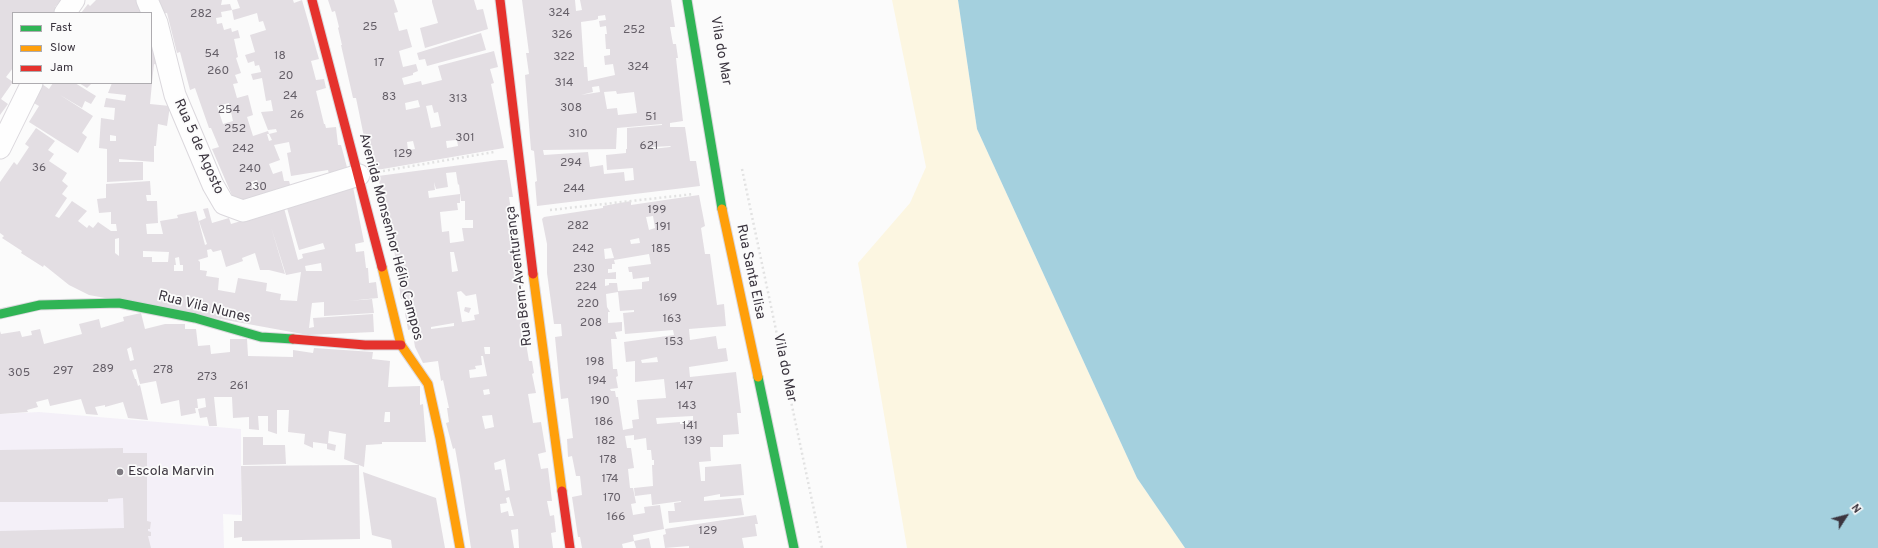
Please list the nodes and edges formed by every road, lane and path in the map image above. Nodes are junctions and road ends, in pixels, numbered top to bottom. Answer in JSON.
{"nodes":[{"id":1,"x":74,"y":0,"type":"edge"},
{"id":2,"x":147,"y":0,"type":"edge"},
{"id":3,"x":312,"y":0,"type":"edge"},
{"id":4,"x":500,"y":0,"type":"edge"},
{"id":5,"x":687,"y":0,"type":"edge"},
{"id":6,"x":67,"y":12,"type":"edge"},
{"id":7,"x":32,"y":84,"type":"edge"},
{"id":8,"x":0,"y":148,"type":"edge"},
{"id":9,"x":519,"y":148,"type":"junction"},
{"id":10,"x":742,"y":165,"type":"dead end"},
{"id":11,"x":359,"y":175,"type":"junction"},
{"id":12,"x":718,"y":191,"type":"junction"},
{"id":13,"x":527,"y":213,"type":"junction"},
{"id":14,"x":0,"y":314,"type":"edge"},
{"id":15,"x":402,"y":345,"type":"junction"},
{"id":16,"x":460,"y":548,"type":"edge"},
{"id":17,"x":570,"y":548,"type":"edge"},
{"id":18,"x":794,"y":548,"type":"edge"},
{"id":19,"x":822,"y":548,"type":"edge"}],
"edges":[{"from":1,"to":6,"type":"street"},
{"from":2,"to":11,"type":"street","name":"Rua 5 de Agosto"},
{"from":3,"to":11,"type":"street","name":"Avenida Monsenhor Hélio Campos"},
{"from":4,"to":9,"type":"street","name":"Rua Bem-Aventurança"},
{"from":5,"to":12,"type":"street","name":"Rua Santa Elisa"},
{"from":7,"to":8,"type":"street"},
{"from":9,"to":11,"type":"path"},
{"from":9,"to":13,"type":"street","name":"Rua Bem-Aventurança"},
{"from":10,"to":19,"type":"path","name":"Vila do Mar"},
{"from":11,"to":15,"type":"street","name":"Avenida Monsenhor Hélio Campos"},
{"from":12,"to":13,"type":"path"},
{"from":12,"to":18,"type":"street","name":"Rua Santa Elisa"},
{"from":13,"to":17,"type":"street","name":"Rua Bem-Aventurança"},
{"from":14,"to":15,"type":"street","name":"Rua Vila Nunes"},
{"from":15,"to":16,"type":"street","name":"Avenida Monsenhor Hélio Campos"}]}
